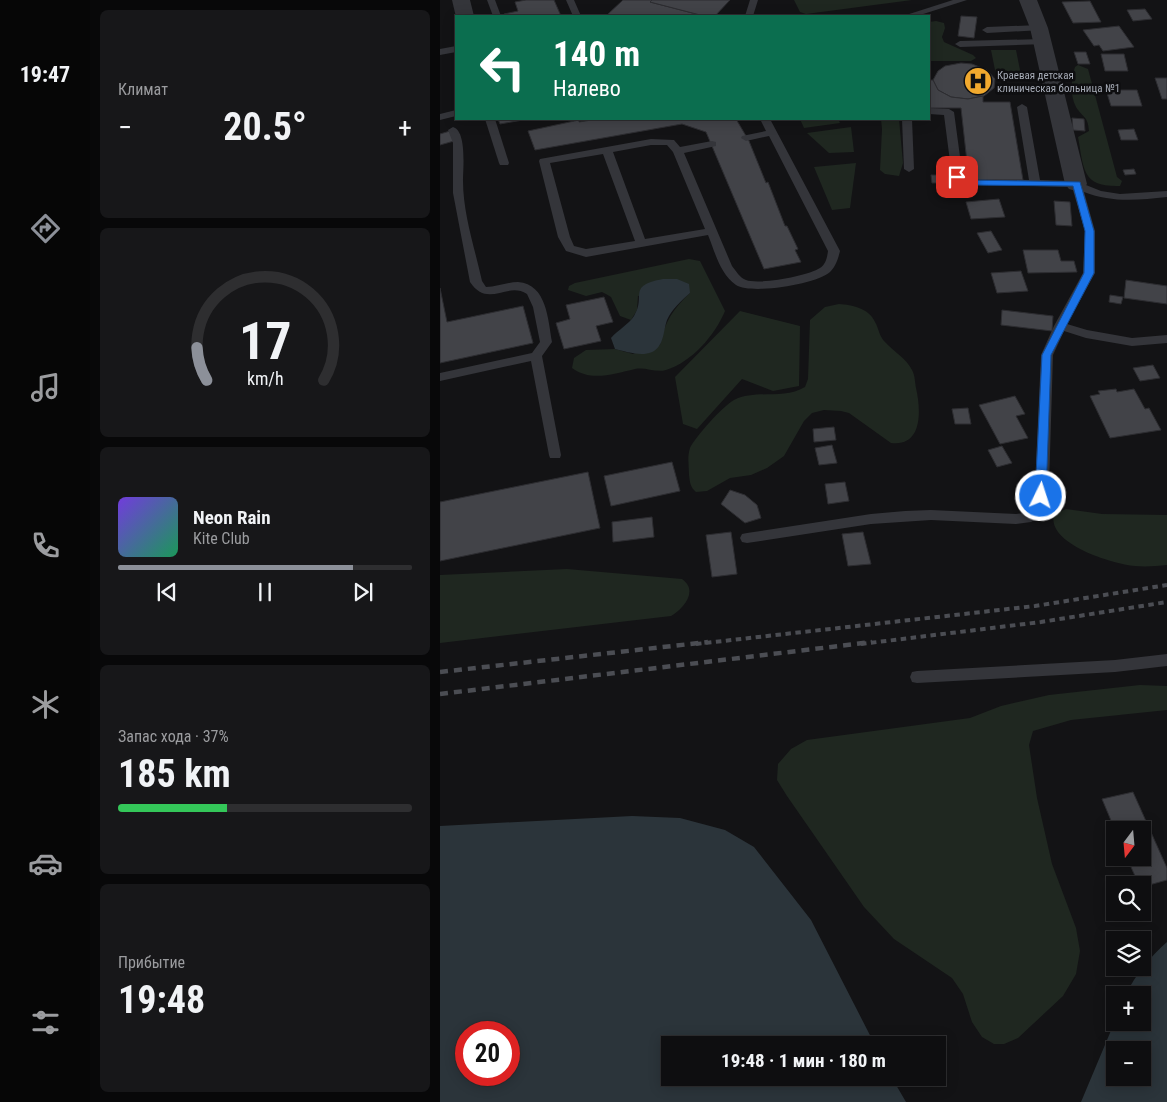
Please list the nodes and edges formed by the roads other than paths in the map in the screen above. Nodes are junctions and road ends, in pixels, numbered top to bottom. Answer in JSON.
{"nodes":[{"id":1,"x":461,"y":0,"type":"edge"},
{"id":2,"x":493,"y":0,"type":"edge"},
{"id":3,"x":570,"y":0,"type":"edge"},
{"id":4,"x":583,"y":0,"type":"edge"},
{"id":5,"x":754,"y":0,"type":"edge"},
{"id":6,"x":963,"y":0,"type":"edge"},
{"id":7,"x":1028,"y":0,"type":"edge"},
{"id":8,"x":576,"y":14,"type":"edge"},
{"id":9,"x":465,"y":15,"type":"edge"},
{"id":10,"x":496,"y":15,"type":"edge"},
{"id":11,"x":749,"y":15,"type":"edge"},
{"id":12,"x":911,"y":15,"type":"edge"},
{"id":13,"x":987,"y":30,"type":"dead end"},
{"id":14,"x":1041,"y":35,"type":"junction"},
{"id":15,"x":960,"y":44,"type":"dead end"},
{"id":16,"x":455,"y":49,"type":"edge"},
{"id":17,"x":440,"y":52,"type":"edge"},
{"id":18,"x":1022,"y":107,"type":"dead end"},
{"id":19,"x":930,"y":111,"type":"edge"},
{"id":20,"x":455,"y":113,"type":"edge"},
{"id":21,"x":440,"y":117,"type":"edge"},
{"id":22,"x":490,"y":120,"type":"edge"},
{"id":23,"x":765,"y":120,"type":"edge"},
{"id":24,"x":908,"y":120,"type":"edge"},
{"id":25,"x":453,"y":130,"type":"dead end"},
{"id":26,"x":771,"y":133,"type":"junction"},
{"id":27,"x":746,"y":138,"type":"dead end"},
{"id":28,"x":712,"y":144,"type":"dead end"},
{"id":29,"x":607,"y":149,"type":"junction"},
{"id":30,"x":678,"y":151,"type":"junction"},
{"id":31,"x":504,"y":162,"type":"dead end"},
{"id":32,"x":909,"y":169,"type":"dead end"},
{"id":33,"x":1035,"y":182,"type":"junction"},
{"id":34,"x":1076,"y":184,"type":"junction"},
{"id":35,"x":1167,"y":194,"type":"edge"},
{"id":36,"x":710,"y":231,"type":"junction"},
{"id":37,"x":641,"y":243,"type":"junction"},
{"id":38,"x":1060,"y":326,"type":"junction"},
{"id":39,"x":1167,"y":339,"type":"edge"},
{"id":40,"x":536,"y":356,"type":"junction"},
{"id":41,"x":440,"y":377,"type":"edge"},
{"id":42,"x":555,"y":455,"type":"dead end"},
{"id":43,"x":746,"y":538,"type":"dead end"},
{"id":44,"x":1167,"y":660,"type":"edge"},
{"id":45,"x":917,"y":677,"type":"dead end"}],
"edges":[{"from":1,"to":9,"type":"street"},
{"from":2,"to":10,"type":"lane"},
{"from":3,"to":8,"type":"lane"},
{"from":4,"to":8,"type":"lane"},
{"from":5,"to":11,"type":"lane"},
{"from":6,"to":12,"type":"lane"},
{"from":7,"to":14,"type":"street"},
{"from":13,"to":14,"type":"lane"},
{"from":14,"to":15,"type":"lane"},
{"from":14,"to":34,"type":"street"},
{"from":16,"to":17,"type":"lane"},
{"from":18,"to":33,"type":"lane"},
{"from":19,"to":33,"type":"lane"},
{"from":20,"to":21,"type":"lane"},
{"from":22,"to":31,"type":"lane"},
{"from":23,"to":26,"type":"lane"},
{"from":24,"to":32,"type":"lane"},
{"from":25,"to":40,"type":"lane"},
{"from":26,"to":27,"type":"lane"},
{"from":26,"to":36,"type":"lane"},
{"from":28,"to":30,"type":"lane"},
{"from":29,"to":30,"type":"lane"},
{"from":29,"to":37,"type":"lane"},
{"from":29,"to":37,"type":"lane"},
{"from":30,"to":36,"type":"lane"},
{"from":33,"to":34,"type":"lane"},
{"from":34,"to":35,"type":"lane"},
{"from":34,"to":38,"type":"lane"},
{"from":36,"to":37,"type":"lane"},
{"from":38,"to":39,"type":"lane"},
{"from":38,"to":43,"type":"lane"},
{"from":40,"to":41,"type":"lane"},
{"from":40,"to":42,"type":"lane"},
{"from":44,"to":45,"type":"lane"}]}
